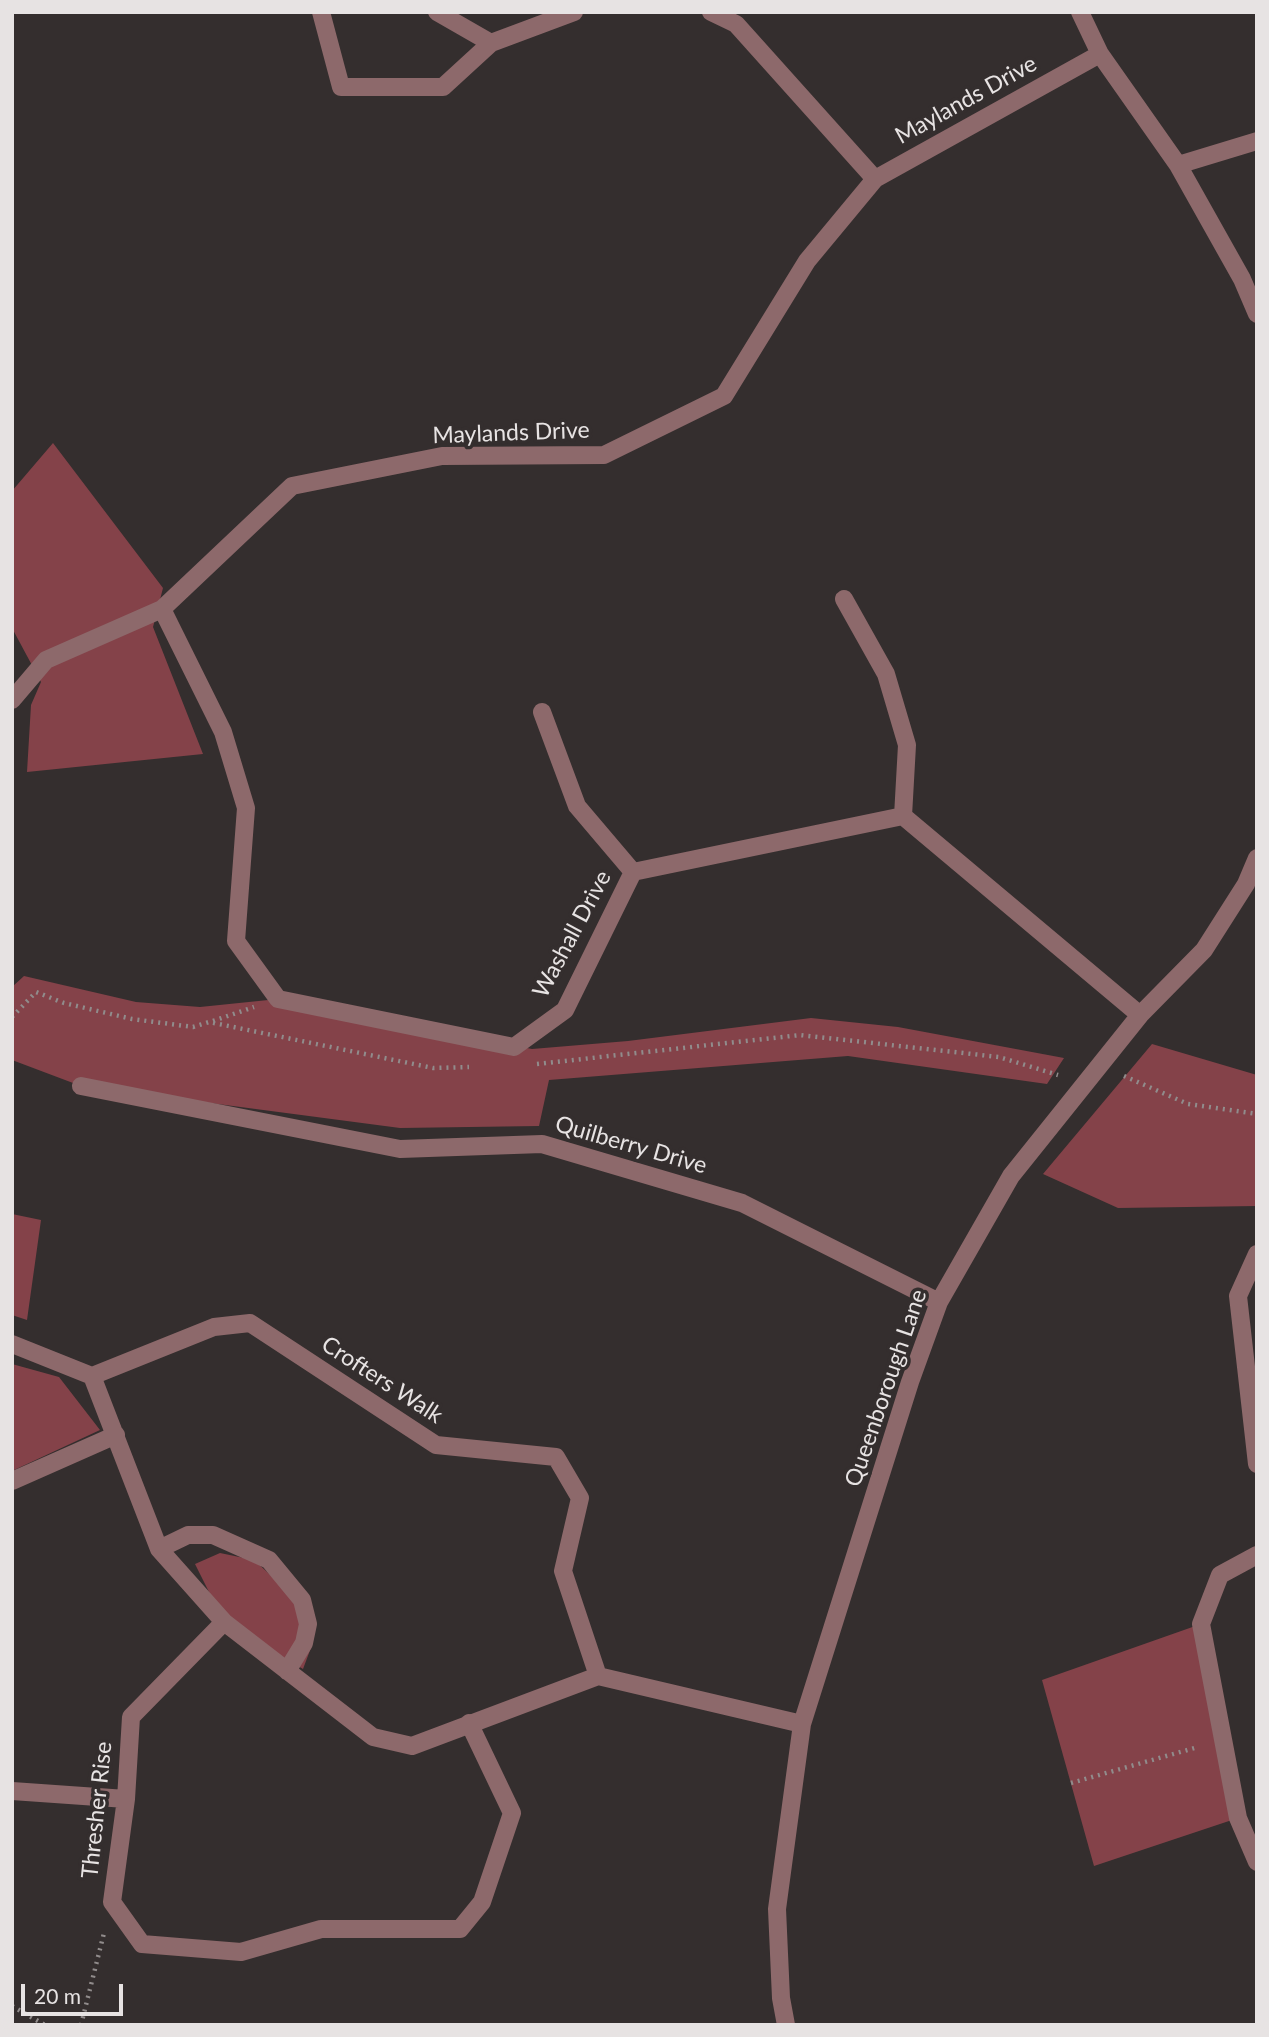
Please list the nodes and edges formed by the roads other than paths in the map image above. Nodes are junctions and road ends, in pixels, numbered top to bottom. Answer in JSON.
{"nodes":[{"id":1,"x":321,"y":12,"type":"edge"},
{"id":2,"x":438,"y":12,"type":"edge"},
{"id":3,"x":574,"y":12,"type":"edge"},
{"id":4,"x":711,"y":12,"type":"edge"},
{"id":5,"x":1080,"y":12,"type":"edge"},
{"id":6,"x":491,"y":43,"type":"junction"},
{"id":7,"x":1100,"y":54,"type":"junction"},
{"id":8,"x":1257,"y":141,"type":"edge"},
{"id":9,"x":1178,"y":164,"type":"junction"},
{"id":10,"x":875,"y":179,"type":"junction"},
{"id":11,"x":1257,"y":314,"type":"edge"},
{"id":12,"x":844,"y":598,"type":"dead end"},
{"id":13,"x":162,"y":609,"type":"junction"},
{"id":14,"x":12,"y":700,"type":"edge"},
{"id":15,"x":542,"y":712,"type":"dead end"},
{"id":16,"x":903,"y":816,"type":"junction"},
{"id":17,"x":1257,"y":858,"type":"edge"},
{"id":18,"x":633,"y":872,"type":"junction"},
{"id":19,"x":1140,"y":1015,"type":"junction"},
{"id":20,"x":81,"y":1086,"type":"dead end"},
{"id":21,"x":1257,"y":1254,"type":"edge"},
{"id":22,"x":939,"y":1301,"type":"junction"},
{"id":23,"x":12,"y":1344,"type":"edge"},
{"id":24,"x":92,"y":1376,"type":"junction"},
{"id":25,"x":116,"y":1435,"type":"junction"},
{"id":26,"x":1257,"y":1464,"type":"edge"},
{"id":27,"x":12,"y":1481,"type":"edge"},
{"id":28,"x":159,"y":1549,"type":"junction"},
{"id":29,"x":1257,"y":1555,"type":"edge"},
{"id":30,"x":224,"y":1622,"type":"junction"},
{"id":31,"x":287,"y":1671,"type":"junction"},
{"id":32,"x":598,"y":1676,"type":"junction"},
{"id":33,"x":470,"y":1723,"type":"junction"},
{"id":34,"x":802,"y":1724,"type":"junction"},
{"id":35,"x":12,"y":1791,"type":"edge"},
{"id":36,"x":126,"y":1799,"type":"junction"},
{"id":37,"x":1257,"y":1862,"type":"edge"},
{"id":38,"x":786,"y":2025,"type":"edge"}],
"edges":[{"from":1,"to":6,"type":"street"},
{"from":2,"to":6,"type":"street"},
{"from":3,"to":6,"type":"street"},
{"from":4,"to":10,"type":"street"},
{"from":5,"to":7,"type":"street"},
{"from":7,"to":9,"type":"street"},
{"from":7,"to":10,"type":"street","name":"Maylands Drive"},
{"from":8,"to":9,"type":"street"},
{"from":9,"to":11,"type":"street"},
{"from":10,"to":13,"type":"street","name":"Maylands Drive"},
{"from":12,"to":16,"type":"street"},
{"from":13,"to":14,"type":"street","name":"Maylands Drive"},
{"from":13,"to":18,"type":"street","name":"Washall Drive"},
{"from":15,"to":18,"type":"street"},
{"from":16,"to":18,"type":"street","name":"Washall Drive"},
{"from":16,"to":19,"type":"street"},
{"from":17,"to":19,"type":"street","name":"Queenborough Lane"},
{"from":19,"to":22,"type":"street","name":"Queenborough Lane"},
{"from":20,"to":22,"type":"street","name":"Quilberry Drive"},
{"from":21,"to":26,"type":"street"},
{"from":22,"to":34,"type":"street","name":"Queenborough Lane"},
{"from":23,"to":24,"type":"street"},
{"from":24,"to":25,"type":"street"},
{"from":24,"to":32,"type":"street","name":"Crofters Walk"},
{"from":25,"to":27,"type":"street"},
{"from":25,"to":28,"type":"street"},
{"from":28,"to":30,"type":"street"},
{"from":28,"to":31,"type":"street"},
{"from":29,"to":37,"type":"street"},
{"from":30,"to":31,"type":"street"},
{"from":30,"to":36,"type":"street","name":"Thresher Rise"},
{"from":31,"to":33,"type":"street"},
{"from":32,"to":33,"type":"street"},
{"from":32,"to":34,"type":"street"},
{"from":33,"to":36,"type":"street","name":"Thresher Rise"},
{"from":34,"to":38,"type":"street","name":"Queenborough Lane"},
{"from":35,"to":36,"type":"street"}]}
